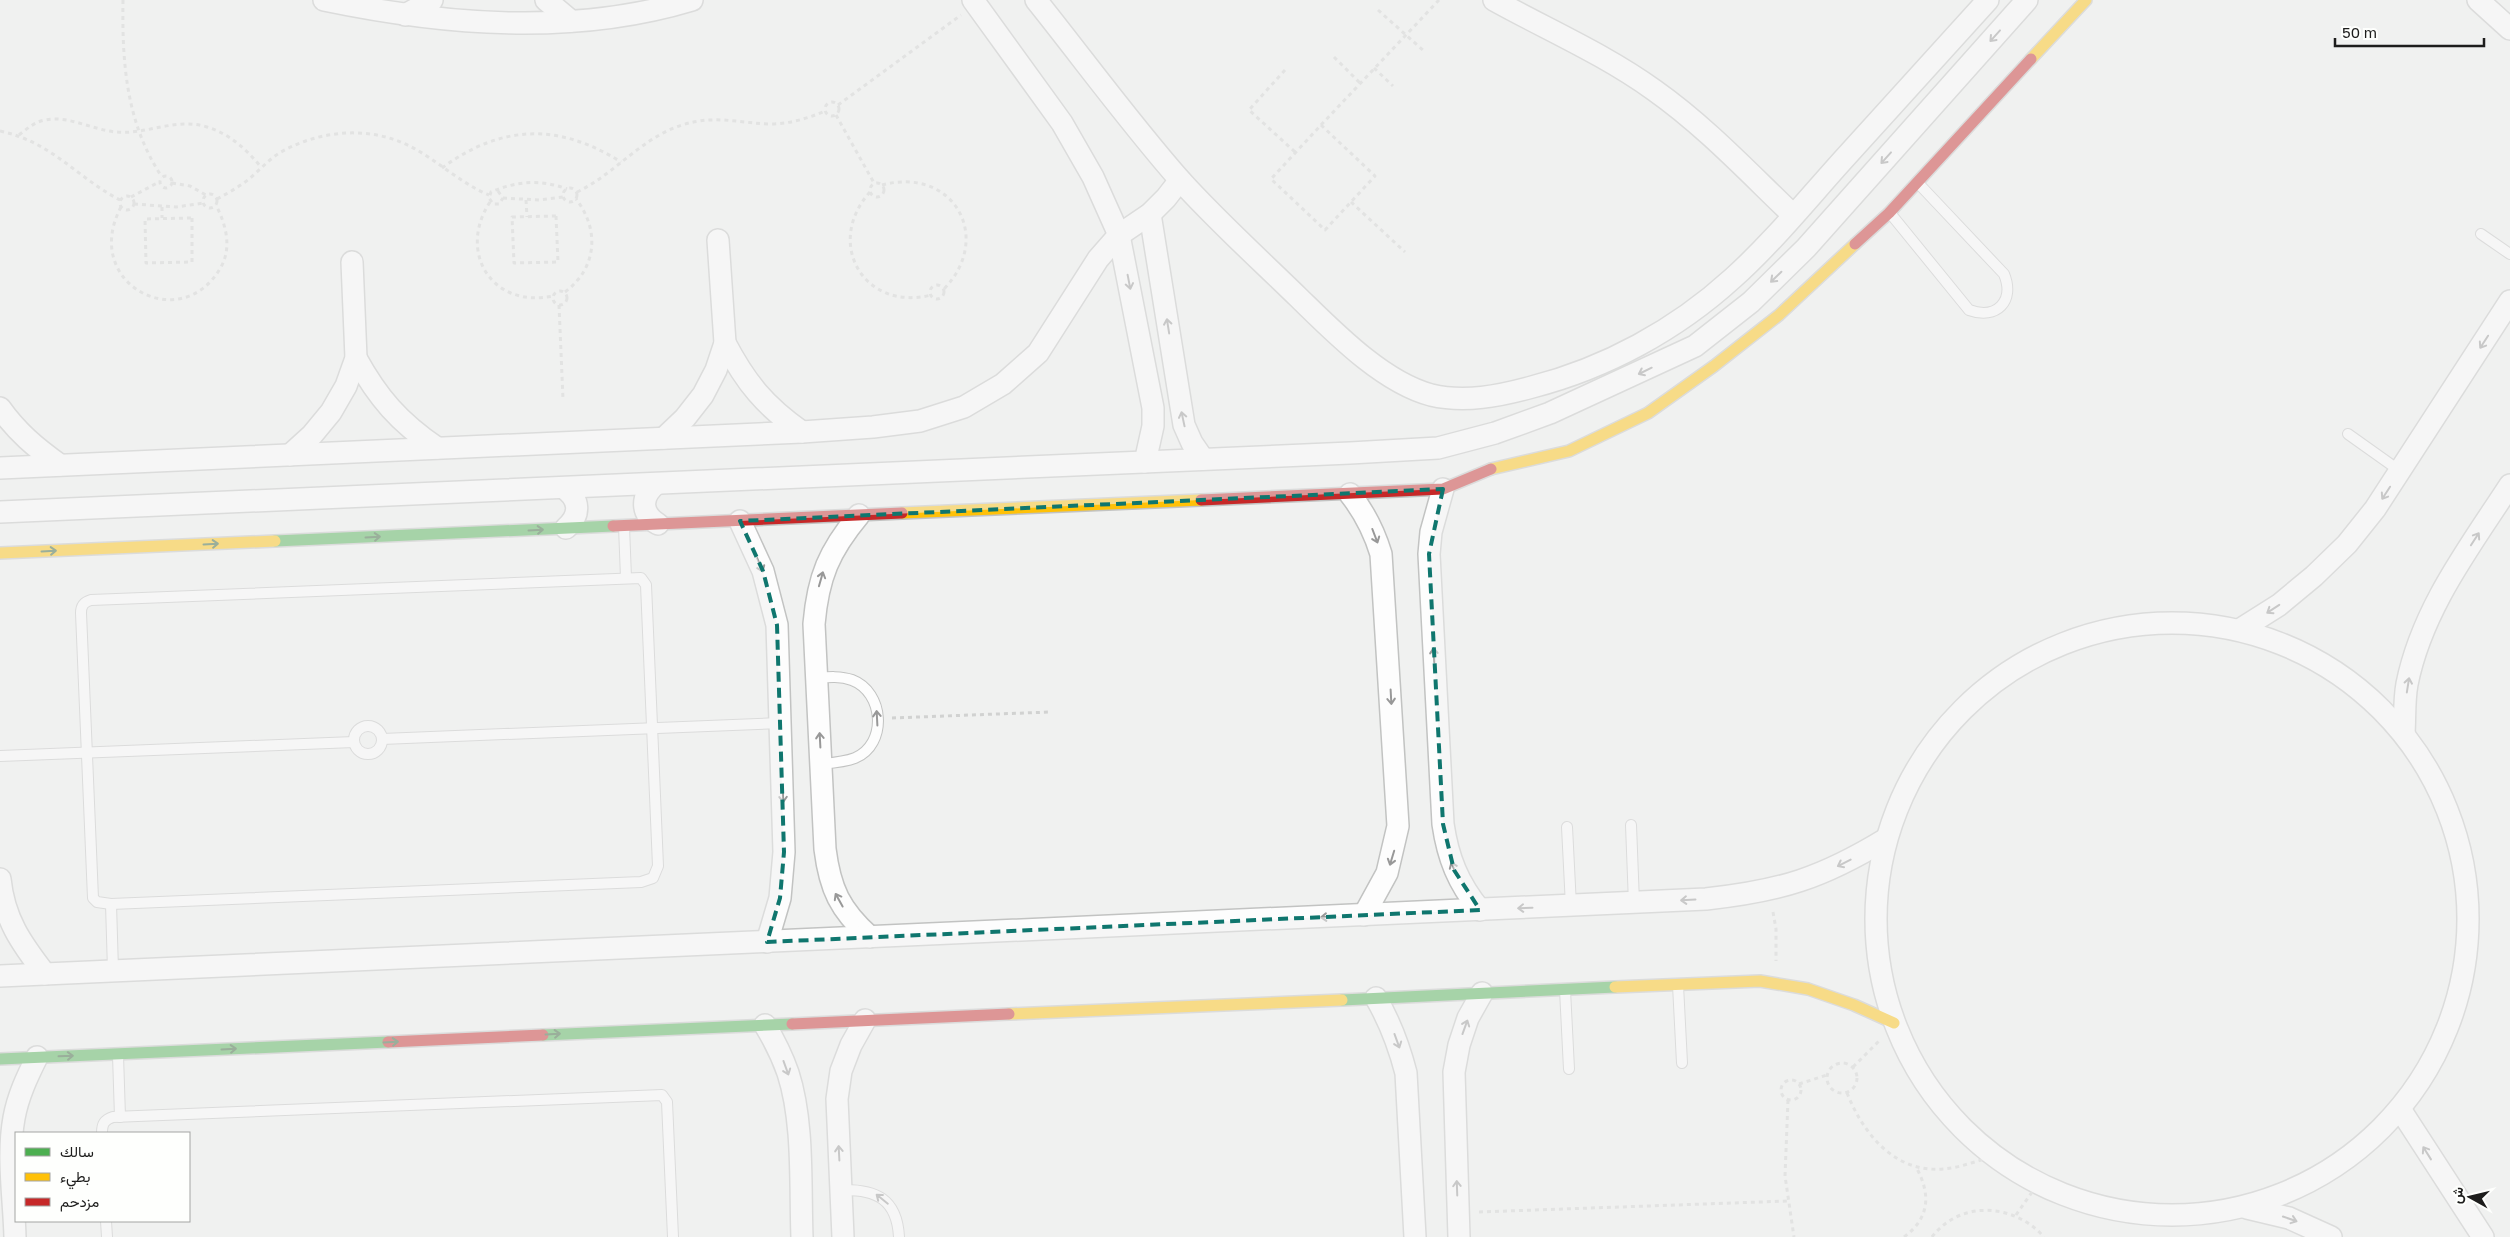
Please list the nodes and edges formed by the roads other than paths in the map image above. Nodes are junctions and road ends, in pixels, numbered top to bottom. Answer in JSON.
{"nodes":[{"id":1,"x":324,"y":0,"type":"edge"},
{"id":2,"x":432,"y":0,"type":"edge"},
{"id":3,"x":546,"y":0,"type":"edge"},
{"id":4,"x":692,"y":0,"type":"edge"},
{"id":5,"x":1036,"y":0,"type":"edge"},
{"id":6,"x":1494,"y":0,"type":"edge"},
{"id":7,"x":1988,"y":0,"type":"edge"},
{"id":8,"x":2027,"y":0,"type":"edge"},
{"id":9,"x":2086,"y":0,"type":"edge"},
{"id":10,"x":2478,"y":0,"type":"edge"},
{"id":11,"x":974,"y":2,"type":"edge"},
{"id":12,"x":405,"y":15,"type":"junction"},
{"id":13,"x":571,"y":21,"type":"junction"},
{"id":14,"x":2510,"y":29,"type":"edge"},
{"id":15,"x":1180,"y":180,"type":"junction"},
{"id":16,"x":1918,"y":183,"type":"junction"},
{"id":17,"x":1889,"y":213,"type":"junction"},
{"id":18,"x":1150,"y":214,"type":"junction"},
{"id":19,"x":1793,"y":215,"type":"junction"},
{"id":20,"x":2480,"y":234,"type":"dead end"},
{"id":21,"x":1119,"y":235,"type":"junction"},
{"id":22,"x":718,"y":240,"type":"dead end"},
{"id":23,"x":2510,"y":254,"type":"edge"},
{"id":24,"x":352,"y":262,"type":"dead end"},
{"id":25,"x":2510,"y":301,"type":"edge"},
{"id":26,"x":725,"y":343,"type":"junction"},
{"id":27,"x":356,"y":358,"type":"junction"},
{"id":28,"x":0,"y":408,"type":"edge"},
{"id":29,"x":802,"y":432,"type":"junction"},
{"id":30,"x":2348,"y":434,"type":"dead end"},
{"id":31,"x":664,"y":438,"type":"junction"},
{"id":32,"x":437,"y":448,"type":"junction"},
{"id":33,"x":290,"y":455,"type":"junction"},
{"id":34,"x":1204,"y":459,"type":"junction"},
{"id":35,"x":1145,"y":462,"type":"junction"},
{"id":36,"x":60,"y":465,"type":"junction"},
{"id":37,"x":0,"y":468,"type":"edge"},
{"id":38,"x":2400,"y":471,"type":"junction"},
{"id":39,"x":656,"y":484,"type":"junction"},
{"id":40,"x":2510,"y":485,"type":"edge"},
{"id":41,"x":564,"y":488,"type":"junction"},
{"id":42,"x":1443,"y":489,"type":"junction"},
{"id":43,"x":1350,"y":494,"type":"junction"},
{"id":44,"x":0,"y":512,"type":"edge"},
{"id":45,"x":859,"y":516,"type":"junction"},
{"id":46,"x":740,"y":521,"type":"junction"},
{"id":47,"x":658,"y":524,"type":"junction"},
{"id":48,"x":624,"y":526,"type":"junction"},
{"id":49,"x":566,"y":528,"type":"junction"},
{"id":50,"x":1,"y":558,"type":"edge"},
{"id":51,"x":626,"y":578,"type":"junction"},
{"id":52,"x":2241,"y":630,"type":"junction"},
{"id":53,"x":817,"y":678,"type":"junction"},
{"id":54,"x":780,"y":723,"type":"junction"},
{"id":55,"x":652,"y":728,"type":"junction"},
{"id":56,"x":2404,"y":734,"type":"junction"},
{"id":57,"x":382,"y":739,"type":"junction"},
{"id":58,"x":354,"y":742,"type":"junction"},
{"id":59,"x":86,"y":753,"type":"junction"},
{"id":60,"x":0,"y":756,"type":"edge"},
{"id":61,"x":821,"y":764,"type":"junction"},
{"id":62,"x":1631,"y":825,"type":"dead end"},
{"id":63,"x":1567,"y":827,"type":"dead end"},
{"id":64,"x":1886,"y":839,"type":"junction"},
{"id":65,"x":0,"y":879,"type":"edge"},
{"id":66,"x":1634,"y":903,"type":"junction"},
{"id":67,"x":111,"y":904,"type":"junction"},
{"id":68,"x":1571,"y":906,"type":"junction"},
{"id":69,"x":1480,"y":910,"type":"junction"},
{"id":70,"x":1364,"y":915,"type":"junction"},
{"id":71,"x":870,"y":937,"type":"junction"},
{"id":72,"x":767,"y":942,"type":"junction"},
{"id":73,"x":113,"y":970,"type":"junction"},
{"id":74,"x":45,"y":974,"type":"junction"},
{"id":75,"x":0,"y":976,"type":"edge"},
{"id":76,"x":1678,"y":984,"type":"junction"},
{"id":77,"x":1565,"y":989,"type":"junction"},
{"id":78,"x":1482,"y":993,"type":"junction"},
{"id":79,"x":1376,"y":998,"type":"junction"},
{"id":80,"x":865,"y":1020,"type":"junction"},
{"id":81,"x":1894,"y":1024,"type":"junction"},
{"id":82,"x":765,"y":1025,"type":"junction"},
{"id":83,"x":118,"y":1054,"type":"junction"},
{"id":84,"x":37,"y":1057,"type":"junction"},
{"id":85,"x":0,"y":1059,"type":"edge"},
{"id":86,"x":1682,"y":1063,"type":"dead end"},
{"id":87,"x":1569,"y":1069,"type":"dead end"},
{"id":88,"x":2400,"y":1109,"type":"junction"},
{"id":89,"x":120,"y":1117,"type":"junction"},
{"id":90,"x":102,"y":1132,"type":"edge"},
{"id":91,"x":841,"y":1190,"type":"junction"},
{"id":92,"x":2247,"y":1208,"type":"junction"},
{"id":93,"x":106,"y":1222,"type":"edge"},
{"id":94,"x":15,"y":1237,"type":"edge"},
{"id":95,"x":107,"y":1237,"type":"edge"},
{"id":96,"x":673,"y":1237,"type":"edge"},
{"id":97,"x":802,"y":1237,"type":"edge"},
{"id":98,"x":843,"y":1237,"type":"edge"},
{"id":99,"x":899,"y":1237,"type":"edge"},
{"id":100,"x":1414,"y":1237,"type":"edge"},
{"id":101,"x":1459,"y":1237,"type":"edge"},
{"id":102,"x":2331,"y":1237,"type":"edge"},
{"id":103,"x":2483,"y":1237,"type":"edge"}],
"edges":[{"from":1,"to":12,"type":"street"},
{"from":2,"to":12,"type":"street"},
{"from":3,"to":13,"type":"street"},
{"from":4,"to":13,"type":"street"},
{"from":5,"to":15,"type":"street"},
{"from":6,"to":19,"type":"street"},
{"from":7,"to":19,"type":"street"},
{"from":8,"to":34,"type":"street","one_way":true},
{"from":9,"to":16,"type":"street"},
{"from":10,"to":14,"type":"street"},
{"from":11,"to":21,"type":"street"},
{"from":12,"to":13,"type":"street"},
{"from":15,"to":18,"type":"street"},
{"from":15,"to":19,"type":"street"},
{"from":16,"to":17,"type":"street"},
{"from":16,"to":17,"type":"lane"},
{"from":17,"to":42,"type":"street"},
{"from":18,"to":21,"type":"street"},
{"from":34,"to":18,"type":"street","one_way":true},
{"from":20,"to":23,"type":"lane"},
{"from":21,"to":29,"type":"street"},
{"from":21,"to":35,"type":"street","one_way":true},
{"from":22,"to":26,"type":"street"},
{"from":24,"to":27,"type":"street"},
{"from":25,"to":38,"type":"street","one_way":true},
{"from":26,"to":29,"type":"street"},
{"from":26,"to":31,"type":"street"},
{"from":27,"to":32,"type":"street"},
{"from":27,"to":33,"type":"street"},
{"from":28,"to":36,"type":"street"},
{"from":29,"to":31,"type":"street"},
{"from":30,"to":38,"type":"lane"},
{"from":31,"to":32,"type":"street"},
{"from":32,"to":33,"type":"street"},
{"from":33,"to":36,"type":"street"},
{"from":34,"to":35,"type":"street"},
{"from":35,"to":39,"type":"street"},
{"from":36,"to":37,"type":"street"},
{"from":38,"to":52,"type":"street","one_way":true},
{"from":39,"to":41,"type":"street"},
{"from":39,"to":47,"type":"street"},
{"from":56,"to":40,"type":"street","one_way":true},
{"from":41,"to":44,"type":"street"},
{"from":41,"to":49,"type":"street"},
{"from":42,"to":43,"type":"street"},
{"from":69,"to":42,"type":"street","one_way":true},
{"from":43,"to":45,"type":"street"},
{"from":43,"to":70,"type":"street","one_way":true},
{"from":45,"to":46,"type":"street"},
{"from":53,"to":45,"type":"street","one_way":true},
{"from":46,"to":47,"type":"street"},
{"from":46,"to":54,"type":"street","one_way":true},
{"from":47,"to":48,"type":"street"},
{"from":48,"to":49,"type":"street"},
{"from":48,"to":51,"type":"lane"},
{"from":50,"to":49,"type":"street","one_way":true},
{"from":51,"to":55,"type":"lane"},
{"from":51,"to":59,"type":"lane"},
{"from":52,"to":56,"type":"street"},
{"from":52,"to":64,"type":"street"},
{"from":61,"to":53,"type":"street","one_way":true},
{"from":61,"to":53,"type":"lane","one_way":true},
{"from":54,"to":55,"type":"lane"},
{"from":54,"to":72,"type":"street","one_way":true},
{"from":55,"to":57,"type":"lane"},
{"from":55,"to":67,"type":"lane"},
{"from":56,"to":88,"type":"street"},
{"from":57,"to":58,"type":"lane"},
{"from":57,"to":58,"type":"lane"},
{"from":58,"to":59,"type":"lane"},
{"from":59,"to":60,"type":"lane"},
{"from":59,"to":67,"type":"lane"},
{"from":71,"to":61,"type":"street","one_way":true},
{"from":62,"to":66,"type":"lane"},
{"from":63,"to":68,"type":"lane"},
{"from":64,"to":66,"type":"street","one_way":true},
{"from":64,"to":81,"type":"street"},
{"from":65,"to":74,"type":"street"},
{"from":66,"to":68,"type":"street"},
{"from":67,"to":73,"type":"lane"},
{"from":68,"to":69,"type":"street","one_way":true},
{"from":69,"to":70,"type":"street"},
{"from":70,"to":71,"type":"street","one_way":true},
{"from":71,"to":72,"type":"street"},
{"from":72,"to":73,"type":"street"},
{"from":73,"to":74,"type":"street"},
{"from":74,"to":75,"type":"street"},
{"from":76,"to":77,"type":"street"},
{"from":76,"to":81,"type":"street"},
{"from":76,"to":86,"type":"lane"},
{"from":77,"to":78,"type":"street"},
{"from":77,"to":87,"type":"lane"},
{"from":78,"to":79,"type":"street"},
{"from":101,"to":78,"type":"street","one_way":true},
{"from":79,"to":80,"type":"street"},
{"from":79,"to":100,"type":"street","one_way":true},
{"from":80,"to":82,"type":"street"},
{"from":91,"to":80,"type":"street","one_way":true},
{"from":81,"to":92,"type":"street"},
{"from":83,"to":82,"type":"street","one_way":true},
{"from":82,"to":97,"type":"street","one_way":true},
{"from":84,"to":83,"type":"street","one_way":true},
{"from":83,"to":89,"type":"lane"},
{"from":84,"to":85,"type":"street"},
{"from":84,"to":94,"type":"street"},
{"from":88,"to":92,"type":"street"},
{"from":103,"to":88,"type":"street","one_way":true},
{"from":89,"to":90,"type":"lane"},
{"from":89,"to":96,"type":"lane"},
{"from":91,"to":98,"type":"street"},
{"from":99,"to":91,"type":"lane","one_way":true},
{"from":92,"to":102,"type":"street","one_way":true},
{"from":93,"to":95,"type":"lane"}]}
